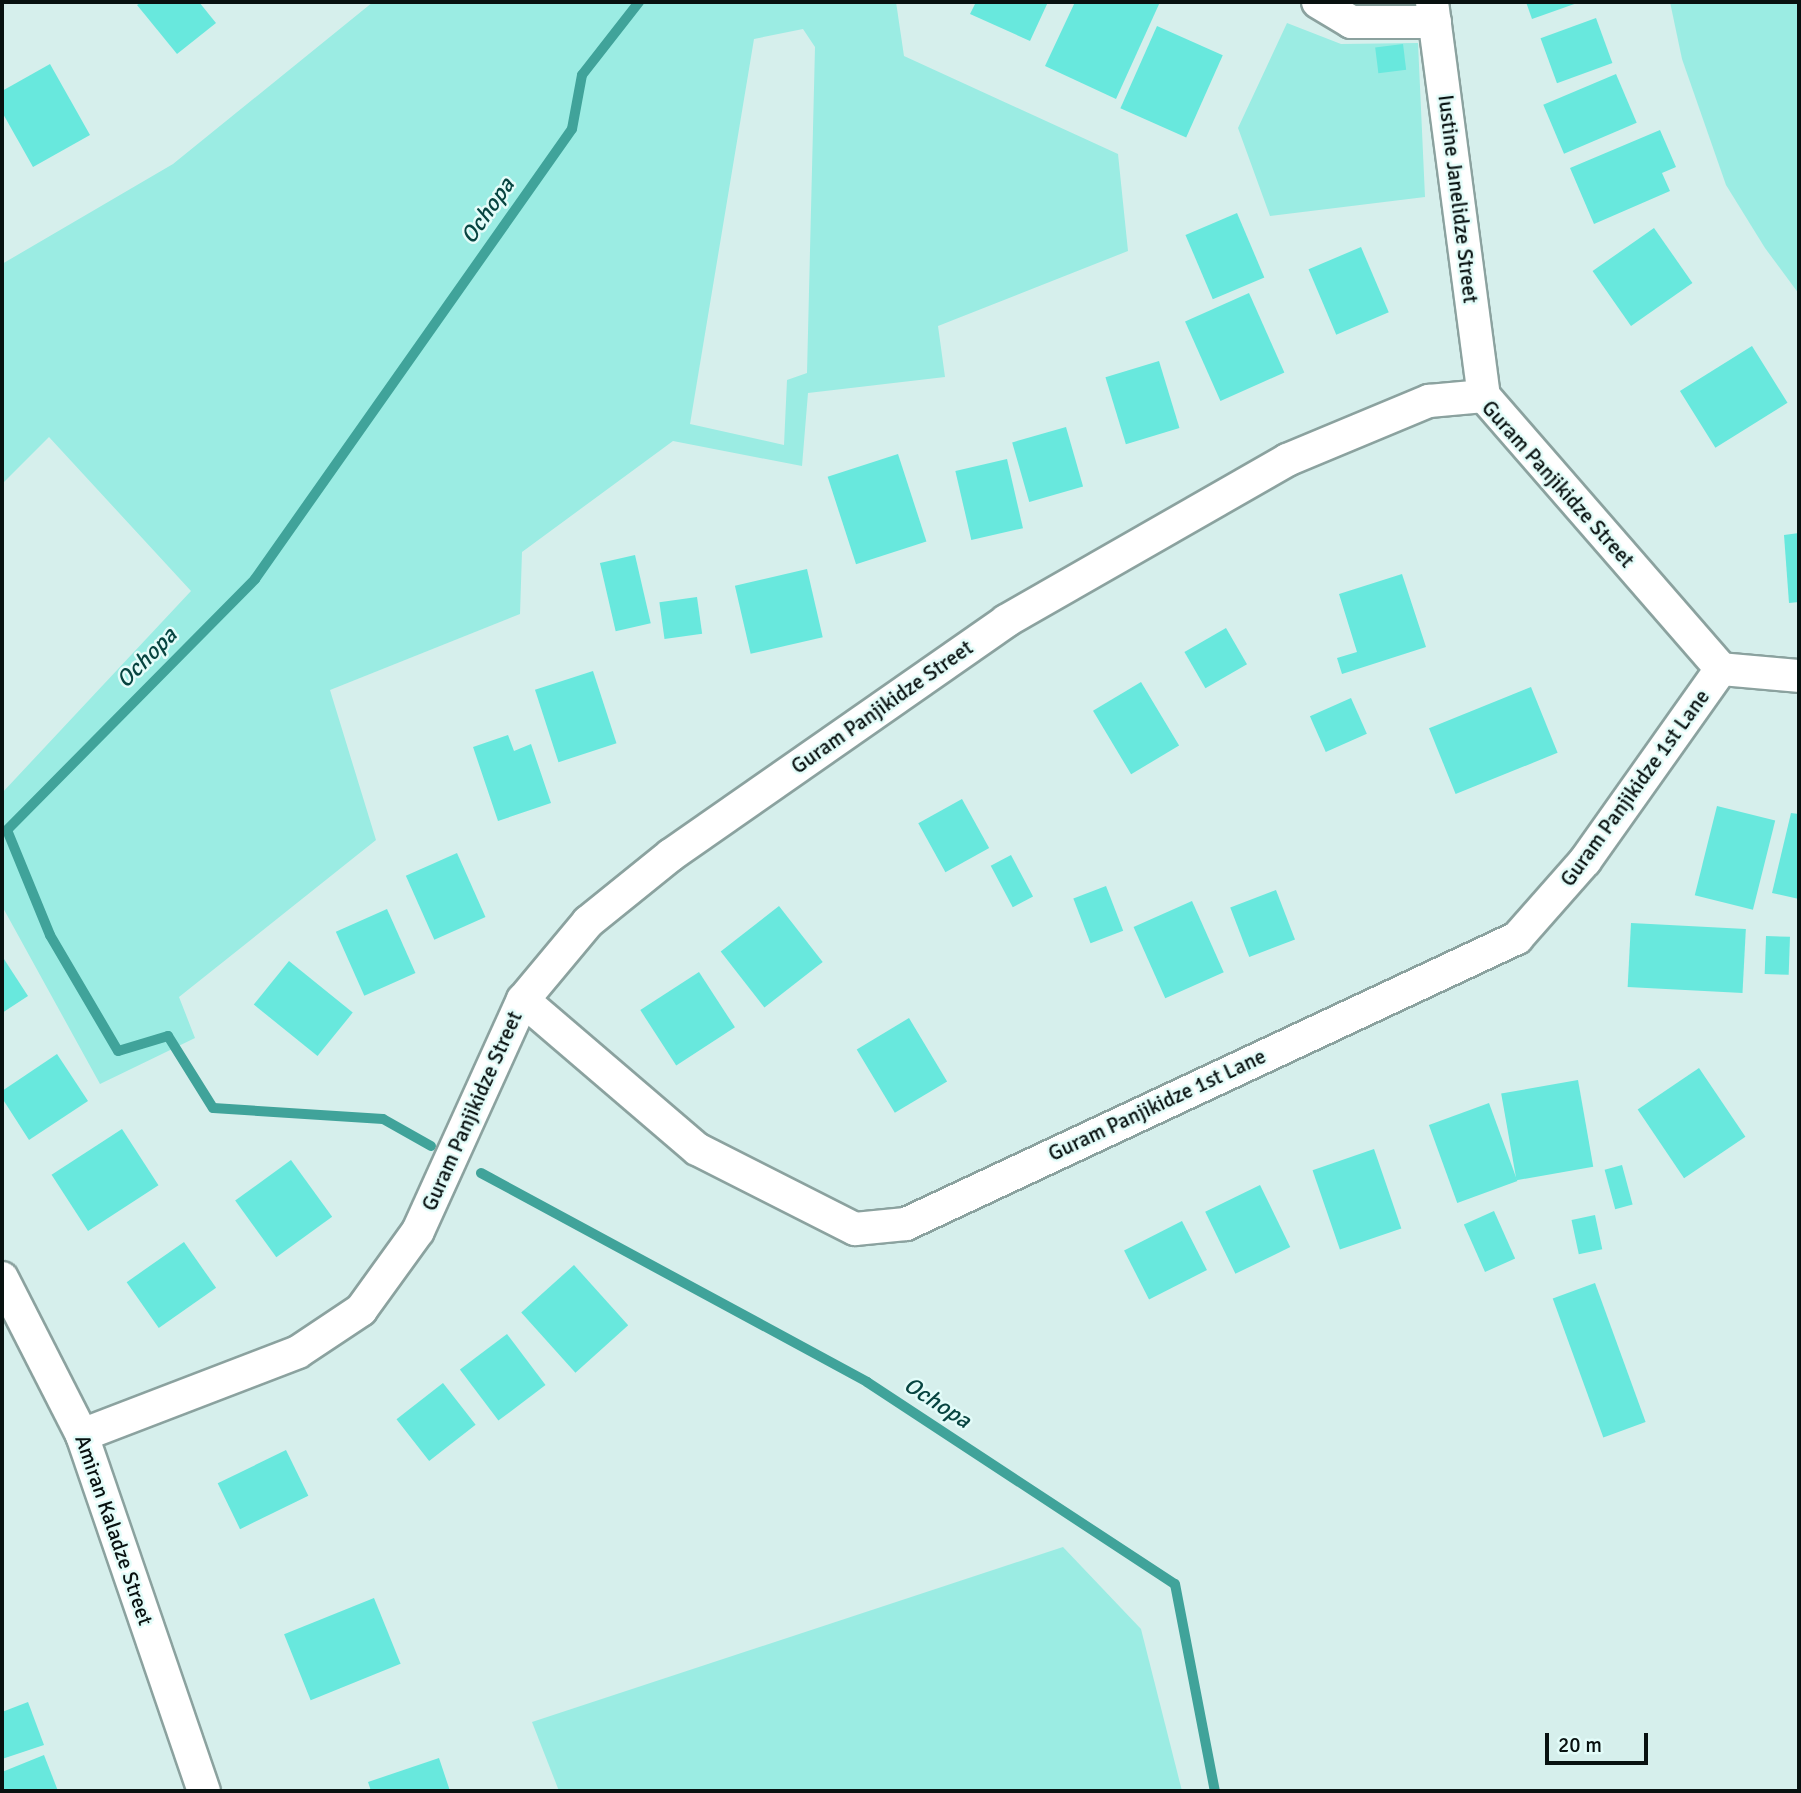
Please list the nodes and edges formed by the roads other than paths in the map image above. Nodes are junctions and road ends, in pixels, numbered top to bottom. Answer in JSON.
{"nodes":[{"id":1,"x":1318,"y":2,"type":"edge"},
{"id":2,"x":1434,"y":12,"type":"edge"},
{"id":3,"x":1484,"y":396,"type":"junction"},
{"id":4,"x":1721,"y":669,"type":"junction"},
{"id":5,"x":1799,"y":676,"type":"edge"},
{"id":6,"x":523,"y":1000,"type":"junction"},
{"id":7,"x":2,"y":1278,"type":"edge"},
{"id":8,"x":82,"y":1435,"type":"junction"},
{"id":9,"x":204,"y":1791,"type":"edge"}],
"edges":[{"from":1,"to":2,"type":"street"},
{"from":2,"to":3,"type":"street","name":"Iustine Janelidze Street"},
{"from":3,"to":4,"type":"street","name":"Guram Panjikidze Street"},
{"from":3,"to":6,"type":"street","name":"Guram Panjikidze Street"},
{"from":4,"to":5,"type":"street"},
{"from":4,"to":6,"type":"street","name":"Guram Panjikidze 1st Lane"},
{"from":6,"to":8,"type":"street","name":"Guram Panjikidze Street"},
{"from":7,"to":8,"type":"street","name":"Amiran Kaladze Street"},
{"from":8,"to":9,"type":"street","name":"Amiran Kaladze Street"}]}
